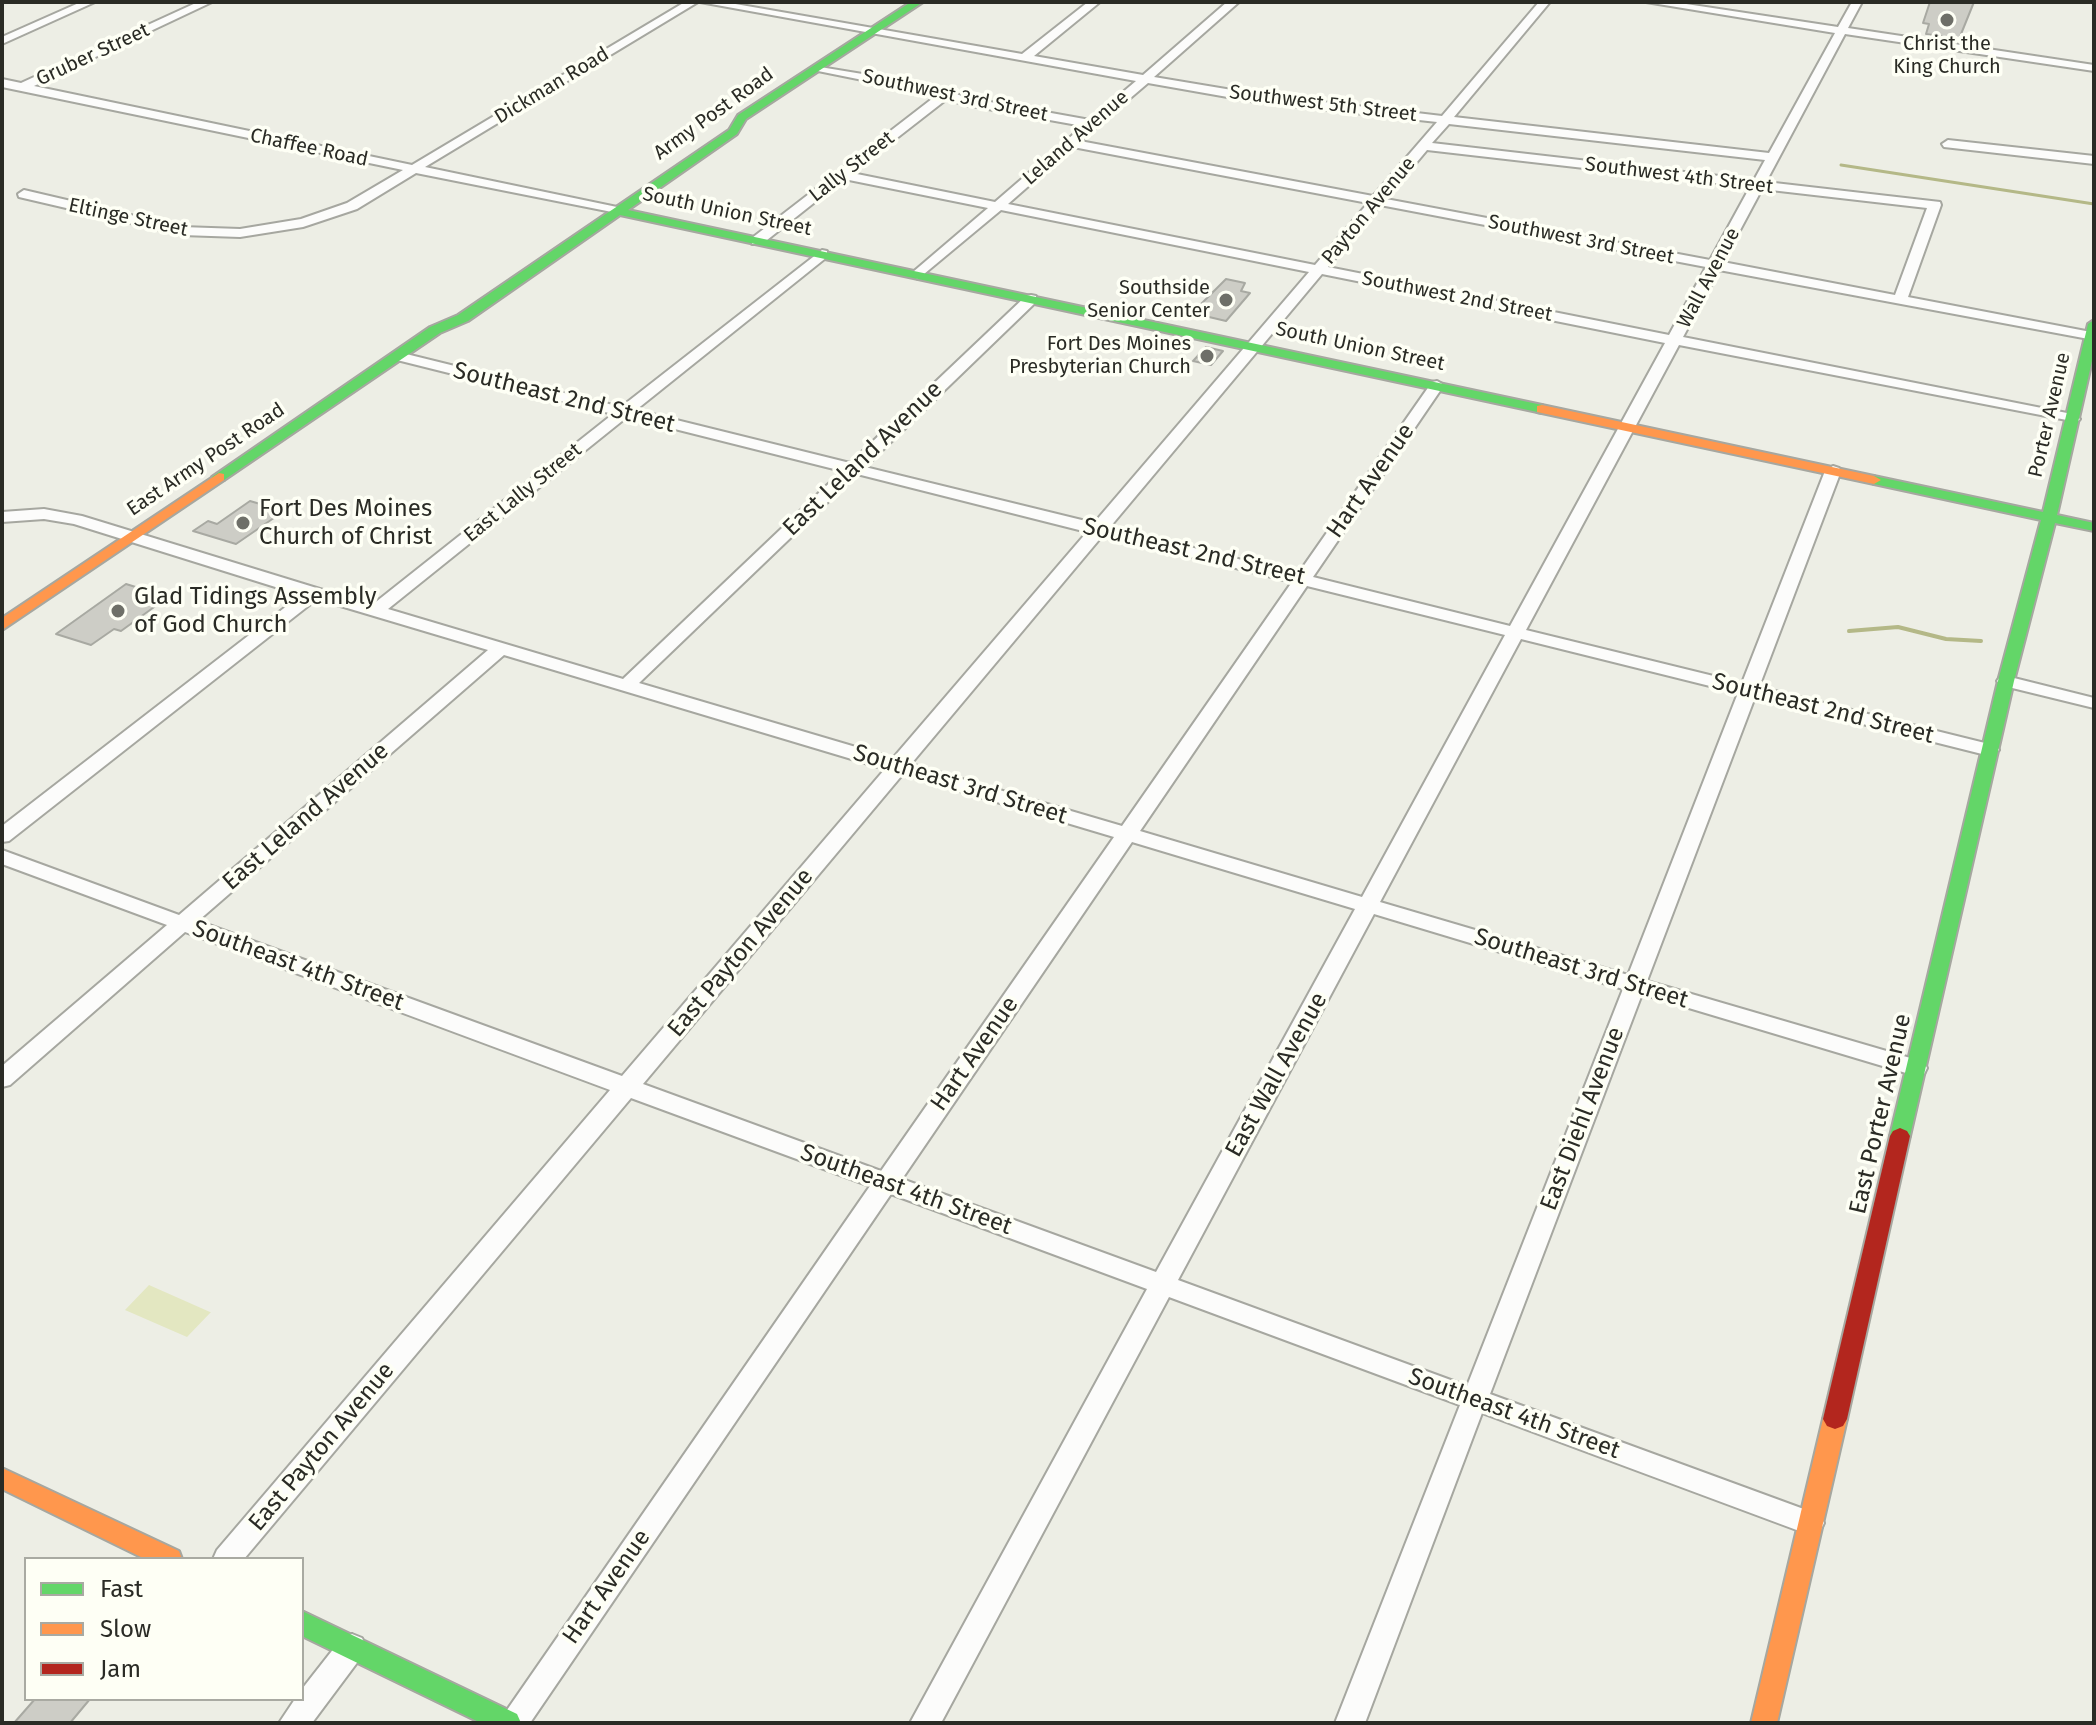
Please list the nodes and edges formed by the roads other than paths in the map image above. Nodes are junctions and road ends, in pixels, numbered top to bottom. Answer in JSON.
{"nodes":[{"id":1,"x":90,"y":2,"type":"edge"},
{"id":2,"x":207,"y":2,"type":"edge"},
{"id":3,"x":693,"y":2,"type":"edge"},
{"id":4,"x":705,"y":2,"type":"edge"},
{"id":5,"x":918,"y":2,"type":"edge"},
{"id":6,"x":1095,"y":2,"type":"edge"},
{"id":7,"x":1545,"y":2,"type":"edge"},
{"id":8,"x":1651,"y":2,"type":"edge"},
{"id":9,"x":1857,"y":2,"type":"edge"},
{"id":10,"x":1230,"y":3,"type":"edge"},
{"id":11,"x":1841,"y":30,"type":"junction"},
{"id":12,"x":875,"y":32,"type":"junction"},
{"id":13,"x":2,"y":41,"type":"edge"},
{"id":14,"x":1024,"y":58,"type":"junction"},
{"id":15,"x":818,"y":68,"type":"junction"},
{"id":16,"x":2094,"y":68,"type":"edge"},
{"id":17,"x":1145,"y":79,"type":"junction"},
{"id":18,"x":2,"y":83,"type":"edge"},
{"id":19,"x":23,"y":87,"type":"junction"},
{"id":20,"x":946,"y":94,"type":"junction"},
{"id":21,"x":1446,"y":119,"type":"junction"},
{"id":22,"x":1093,"y":124,"type":"junction"},
{"id":23,"x":1071,"y":143,"type":"junction"},
{"id":24,"x":1948,"y":144,"type":"dead end"},
{"id":25,"x":1424,"y":146,"type":"junction"},
{"id":26,"x":1774,"y":157,"type":"junction"},
{"id":27,"x":2094,"y":160,"type":"edge"},
{"id":28,"x":411,"y":170,"type":"junction"},
{"id":29,"x":842,"y":175,"type":"junction"},
{"id":30,"x":1759,"y":185,"type":"junction"},
{"id":31,"x":24,"y":194,"type":"dead end"},
{"id":32,"x":1377,"y":201,"type":"junction"},
{"id":33,"x":999,"y":206,"type":"junction"},
{"id":34,"x":608,"y":209,"type":"junction"},
{"id":35,"x":757,"y":241,"type":"junction"},
{"id":36,"x":822,"y":254,"type":"junction"},
{"id":37,"x":1716,"y":265,"type":"junction"},
{"id":38,"x":1319,"y":269,"type":"junction"},
{"id":39,"x":918,"y":275,"type":"junction"},
{"id":40,"x":1031,"y":299,"type":"junction"},
{"id":41,"x":1900,"y":300,"type":"junction"},
{"id":42,"x":2092,"y":335,"type":"edge"},
{"id":43,"x":1676,"y":340,"type":"junction"},
{"id":44,"x":1254,"y":347,"type":"junction"},
{"id":45,"x":398,"y":356,"type":"junction"},
{"id":46,"x":1437,"y":385,"type":"junction"},
{"id":47,"x":622,"y":413,"type":"junction"},
{"id":48,"x":2072,"y":419,"type":"junction"},
{"id":49,"x":1629,"y":427,"type":"junction"},
{"id":50,"x":852,"y":470,"type":"junction"},
{"id":51,"x":1833,"y":471,"type":"junction"},
{"id":52,"x":2,"y":517,"type":"edge"},
{"id":53,"x":2049,"y":517,"type":"junction"},
{"id":54,"x":2094,"y":527,"type":"edge"},
{"id":55,"x":1100,"y":530,"type":"junction"},
{"id":56,"x":133,"y":536,"type":"junction"},
{"id":57,"x":1304,"y":578,"type":"junction"},
{"id":58,"x":314,"y":593,"type":"junction"},
{"id":59,"x":375,"y":611,"type":"junction"},
{"id":60,"x":2,"y":625,"type":"edge"},
{"id":61,"x":1518,"y":632,"type":"junction"},
{"id":62,"x":500,"y":649,"type":"junction"},
{"id":63,"x":2006,"y":681,"type":"junction"},
{"id":64,"x":626,"y":686,"type":"junction"},
{"id":65,"x":1748,"y":691,"type":"junction"},
{"id":66,"x":2094,"y":703,"type":"edge"},
{"id":67,"x":1990,"y":750,"type":"junction"},
{"id":68,"x":899,"y":767,"type":"junction"},
{"id":69,"x":1126,"y":834,"type":"junction"},
{"id":70,"x":2,"y":836,"type":"edge"},
{"id":71,"x":2,"y":857,"type":"edge"},
{"id":72,"x":1369,"y":906,"type":"junction"},
{"id":73,"x":182,"y":923,"type":"junction"},
{"id":74,"x":1635,"y":985,"type":"junction"},
{"id":75,"x":1916,"y":1068,"type":"junction"},
{"id":76,"x":2,"y":1079,"type":"edge"},
{"id":77,"x":627,"y":1087,"type":"junction"},
{"id":78,"x":886,"y":1183,"type":"junction"},
{"id":79,"x":1163,"y":1285,"type":"junction"},
{"id":80,"x":1475,"y":1399,"type":"junction"},
{"id":81,"x":2,"y":1478,"type":"edge"},
{"id":82,"x":1810,"y":1523,"type":"junction"},
{"id":83,"x":166,"y":1557,"type":"edge"},
{"id":84,"x":229,"y":1557,"type":"edge"},
{"id":85,"x":304,"y":1624,"type":"edge"},
{"id":86,"x":352,"y":1647,"type":"junction"},
{"id":87,"x":294,"y":1723,"type":"edge"},
{"id":88,"x":511,"y":1723,"type":"edge"},
{"id":89,"x":925,"y":1723,"type":"edge"},
{"id":90,"x":1350,"y":1723,"type":"edge"},
{"id":91,"x":1764,"y":1723,"type":"edge"}],
"edges":[{"from":1,"to":13,"type":"street"},
{"from":2,"to":19,"type":"street","name":"Gruber Street"},
{"from":3,"to":28,"type":"street","name":"Dickman Road"},
{"from":4,"to":12,"type":"street","name":"Southwest 5th Street"},
{"from":5,"to":12,"type":"street","name":"Army Post Road"},
{"from":6,"to":14,"type":"street"},
{"from":7,"to":21,"type":"street","name":"Payton Avenue"},
{"from":8,"to":11,"type":"street"},
{"from":9,"to":11,"type":"street","name":"Wall Avenue"},
{"from":10,"to":17,"type":"street","name":"Leland Avenue"},
{"from":11,"to":16,"type":"street"},
{"from":11,"to":26,"type":"street","name":"Wall Avenue"},
{"from":12,"to":14,"type":"street","name":"Southwest 5th Street"},
{"from":12,"to":15,"type":"street","name":"Army Post Road"},
{"from":14,"to":17,"type":"street","name":"Southwest 5th Street"},
{"from":15,"to":20,"type":"street","name":"Southwest 3rd Street"},
{"from":15,"to":34,"type":"street","name":"Army Post Road"},
{"from":17,"to":21,"type":"street","name":"Southwest 5th Street"},
{"from":17,"to":22,"type":"street","name":"Leland Avenue"},
{"from":18,"to":19,"type":"street","name":"Chaffee Road"},
{"from":19,"to":28,"type":"street","name":"Chaffee Road"},
{"from":20,"to":22,"type":"street","name":"Southwest 3rd Street"},
{"from":20,"to":29,"type":"street","name":"Lally Street"},
{"from":21,"to":25,"type":"street","name":"Payton Avenue"},
{"from":21,"to":26,"type":"street","name":"Southwest 5th Street"},
{"from":22,"to":23,"type":"street","name":"Leland Avenue"},
{"from":23,"to":32,"type":"street","name":"Southwest 3rd Street"},
{"from":23,"to":33,"type":"street","name":"Leland Avenue"},
{"from":24,"to":27,"type":"street"},
{"from":25,"to":30,"type":"street","name":"Southwest 4th Street"},
{"from":25,"to":32,"type":"street","name":"Payton Avenue"},
{"from":26,"to":30,"type":"street","name":"Wall Avenue"},
{"from":28,"to":31,"type":"street","name":"Eltinge Street"},
{"from":28,"to":34,"type":"street","name":"Chaffee Road"},
{"from":29,"to":33,"type":"street","name":"Southwest 2nd Street"},
{"from":29,"to":35,"type":"street","name":"Lally Street"},
{"from":30,"to":37,"type":"street","name":"Wall Avenue"},
{"from":30,"to":41,"type":"street","name":"Southwest 4th Street"},
{"from":32,"to":37,"type":"street","name":"Southwest 3rd Street"},
{"from":32,"to":38,"type":"street","name":"Payton Avenue"},
{"from":33,"to":38,"type":"street","name":"Southwest 2nd Street"},
{"from":33,"to":39,"type":"street","name":"Leland Avenue"},
{"from":34,"to":35,"type":"street","name":"South Union Street"},
{"from":34,"to":45,"type":"street","name":"East Army Post Road"},
{"from":35,"to":36,"type":"street","name":"South Union Street"},
{"from":36,"to":39,"type":"street","name":"South Union Street"},
{"from":36,"to":47,"type":"street","name":"East Lally Street"},
{"from":37,"to":41,"type":"street","name":"Southwest 3rd Street"},
{"from":37,"to":43,"type":"street","name":"Wall Avenue"},
{"from":38,"to":43,"type":"street","name":"Southwest 2nd Street"},
{"from":38,"to":44,"type":"street","name":"Payton Avenue"},
{"from":39,"to":40,"type":"street","name":"South Union Street"},
{"from":40,"to":44,"type":"street","name":"South Union Street"},
{"from":40,"to":50,"type":"street","name":"East Leland Avenue"},
{"from":41,"to":42,"type":"street","name":"Southwest 3rd Street"},
{"from":42,"to":48,"type":"street","name":"Porter Avenue"},
{"from":43,"to":48,"type":"street","name":"Southwest 2nd Street"},
{"from":43,"to":49,"type":"street","name":"Wall Avenue"},
{"from":44,"to":46,"type":"street","name":"South Union Street"},
{"from":44,"to":55,"type":"street","name":"East Payton Avenue"},
{"from":45,"to":47,"type":"street","name":"Southeast 2nd Street"},
{"from":45,"to":56,"type":"street","name":"East Army Post Road"},
{"from":46,"to":49,"type":"street","name":"South Union Street"},
{"from":46,"to":57,"type":"street","name":"Hart Avenue"},
{"from":47,"to":50,"type":"street","name":"Southeast 2nd Street"},
{"from":47,"to":59,"type":"street","name":"East Lally Street"},
{"from":48,"to":53,"type":"street","name":"Porter Avenue"},
{"from":49,"to":51,"type":"street","name":"South Union Street"},
{"from":49,"to":61,"type":"street","name":"East Wall Avenue"},
{"from":50,"to":55,"type":"street","name":"Southeast 2nd Street"},
{"from":50,"to":64,"type":"street","name":"East Leland Avenue"},
{"from":51,"to":53,"type":"street","name":"South Union Street"},
{"from":51,"to":65,"type":"street","name":"East Diehl Avenue"},
{"from":52,"to":56,"type":"street","name":"Southeast 3rd Street"},
{"from":53,"to":54,"type":"street","name":"South Union Street"},
{"from":53,"to":63,"type":"street","name":"East Porter Avenue"},
{"from":55,"to":57,"type":"street","name":"Southeast 2nd Street"},
{"from":55,"to":68,"type":"street","name":"East Payton Avenue"},
{"from":56,"to":58,"type":"street","name":"Southeast 3rd Street"},
{"from":56,"to":60,"type":"street","name":"East Army Post Road"},
{"from":57,"to":61,"type":"street","name":"Southeast 2nd Street"},
{"from":57,"to":69,"type":"street","name":"Hart Avenue"},
{"from":58,"to":59,"type":"street","name":"Southeast 3rd Street"},
{"from":58,"to":70,"type":"street"},
{"from":59,"to":62,"type":"street","name":"Southeast 3rd Street"},
{"from":61,"to":65,"type":"street","name":"Southeast 2nd Street"},
{"from":61,"to":72,"type":"street","name":"East Wall Avenue"},
{"from":62,"to":64,"type":"street","name":"Southeast 3rd Street"},
{"from":62,"to":73,"type":"street","name":"East Leland Avenue"},
{"from":63,"to":66,"type":"street"},
{"from":63,"to":67,"type":"street","name":"East Porter Avenue"},
{"from":64,"to":68,"type":"street","name":"Southeast 3rd Street"},
{"from":65,"to":67,"type":"street","name":"Southeast 2nd Street"},
{"from":65,"to":74,"type":"street","name":"East Diehl Avenue"},
{"from":67,"to":75,"type":"street","name":"East Porter Avenue"},
{"from":68,"to":69,"type":"street","name":"Southeast 3rd Street"},
{"from":68,"to":77,"type":"street","name":"East Payton Avenue"},
{"from":69,"to":72,"type":"street","name":"Southeast 3rd Street"},
{"from":69,"to":78,"type":"street","name":"Hart Avenue"},
{"from":71,"to":73,"type":"street","name":"Southeast 4th Street"},
{"from":72,"to":74,"type":"street","name":"Southeast 3rd Street"},
{"from":72,"to":79,"type":"street","name":"East Wall Avenue"},
{"from":73,"to":76,"type":"street","name":"East Leland Avenue"},
{"from":73,"to":77,"type":"street","name":"Southeast 4th Street"},
{"from":74,"to":75,"type":"street","name":"Southeast 3rd Street"},
{"from":74,"to":80,"type":"street","name":"East Diehl Avenue"},
{"from":75,"to":82,"type":"street","name":"East Porter Avenue"},
{"from":77,"to":78,"type":"street","name":"Southeast 4th Street"},
{"from":77,"to":84,"type":"street","name":"East Payton Avenue"},
{"from":78,"to":79,"type":"street","name":"Southeast 4th Street"},
{"from":78,"to":88,"type":"street","name":"Hart Avenue"},
{"from":79,"to":80,"type":"street","name":"Southeast 4th Street"},
{"from":79,"to":89,"type":"street","name":"East Wall Avenue"},
{"from":80,"to":82,"type":"street","name":"Southeast 4th Street"},
{"from":80,"to":90,"type":"street","name":"East Diehl Avenue"},
{"from":81,"to":83,"type":"street"},
{"from":82,"to":91,"type":"street","name":"East Porter Avenue"},
{"from":85,"to":86,"type":"street"},
{"from":86,"to":87,"type":"street"},
{"from":86,"to":88,"type":"street"}]}
